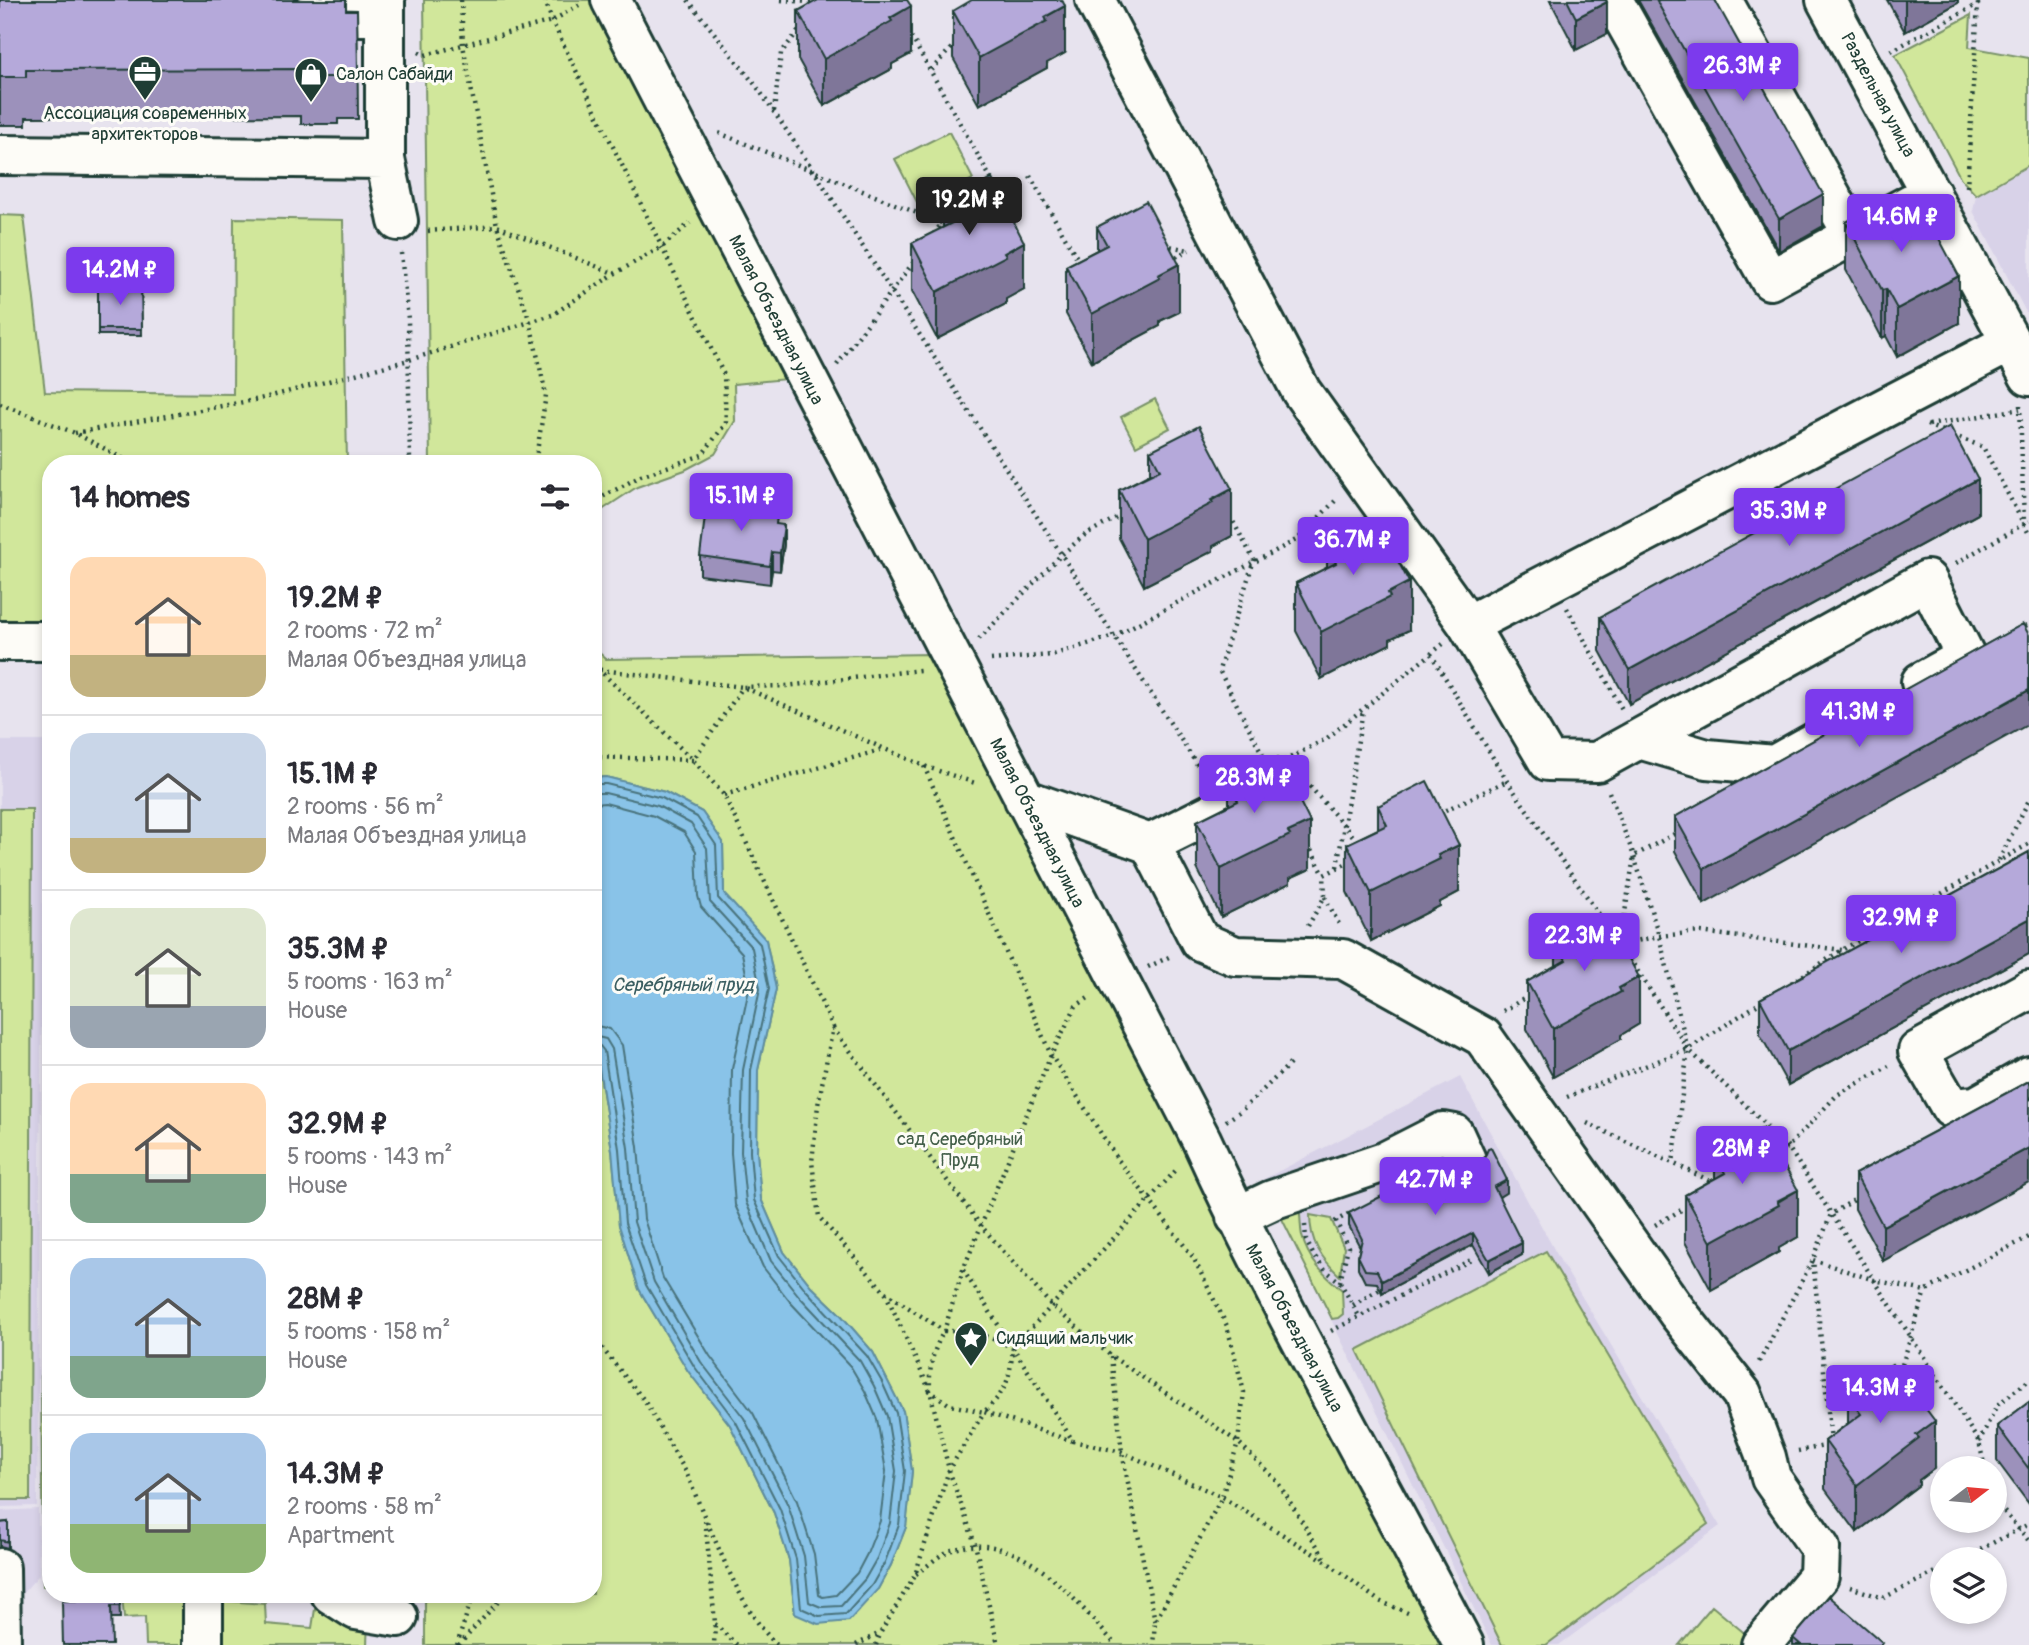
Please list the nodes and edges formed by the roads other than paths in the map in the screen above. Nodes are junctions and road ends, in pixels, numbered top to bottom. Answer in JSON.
{"nodes":[{"id":1,"x":611,"y":0,"type":"edge"},
{"id":2,"x":1095,"y":0,"type":"edge"},
{"id":3,"x":1613,"y":0,"type":"edge"},
{"id":4,"x":1722,"y":0,"type":"edge"},
{"id":5,"x":1826,"y":0,"type":"edge"},
{"id":6,"x":276,"y":16,"type":"edge"},
{"id":7,"x":385,"y":16,"type":"edge"},
{"id":8,"x":0,"y":155,"type":"edge"},
{"id":9,"x":385,"y":159,"type":"junction"},
{"id":10,"x":1938,"y":207,"type":"junction"},
{"id":11,"x":399,"y":225,"type":"road end"},
{"id":12,"x":1853,"y":235,"type":"junction"},
{"id":13,"x":2011,"y":342,"type":"junction"},
{"id":14,"x":2023,"y":393,"type":"edge"},
{"id":15,"x":1468,"y":625,"type":"junction"},
{"id":16,"x":0,"y":641,"type":"edge"},
{"id":17,"x":42,"y":641,"type":"edge"},
{"id":18,"x":1894,"y":698,"type":"edge"},
{"id":19,"x":1846,"y":724,"type":"edge"},
{"id":20,"x":1639,"y":739,"type":"junction"},
{"id":21,"x":1024,"y":799,"type":"junction"},
{"id":22,"x":1224,"y":807,"type":"edge"},
{"id":23,"x":1150,"y":844,"type":"junction"},
{"id":24,"x":2029,"y":990,"type":"edge"},
{"id":25,"x":2029,"y":1076,"type":"edge"},
{"id":26,"x":1465,"y":1160,"type":"dead end"},
{"id":27,"x":1236,"y":1217,"type":"junction"},
{"id":28,"x":0,"y":1568,"type":"edge"},
{"id":29,"x":203,"y":1603,"type":"edge"},
{"id":30,"x":345,"y":1603,"type":"edge"},
{"id":31,"x":398,"y":1619,"type":"edge"},
{"id":32,"x":1,"y":1645,"type":"edge"},
{"id":33,"x":203,"y":1645,"type":"edge"},
{"id":34,"x":1464,"y":1645,"type":"edge"},
{"id":35,"x":1761,"y":1645,"type":"edge"}],
"edges":[{"from":1,"to":21,"type":"street","name":"Малая Объездная улица"},
{"from":2,"to":15,"type":"street"},
{"from":3,"to":12,"type":"street"},
{"from":4,"to":12,"type":"street"},
{"from":5,"to":10,"type":"street","name":"Раздельная улица"},
{"from":6,"to":7,"type":"street"},
{"from":7,"to":9,"type":"street"},
{"from":8,"to":9,"type":"street"},
{"from":9,"to":11,"type":"street"},
{"from":10,"to":12,"type":"street"},
{"from":10,"to":13,"type":"street","name":"Раздельная улица"},
{"from":13,"to":14,"type":"street","name":"Раздельная улица"},
{"from":13,"to":15,"type":"street"},
{"from":15,"to":20,"type":"street"},
{"from":16,"to":17,"type":"street"},
{"from":18,"to":20,"type":"street"},
{"from":19,"to":20,"type":"street"},
{"from":21,"to":23,"type":"street"},
{"from":21,"to":27,"type":"street","name":"Малая Объездная улица"},
{"from":22,"to":23,"type":"street"},
{"from":23,"to":35,"type":"street"},
{"from":24,"to":25,"type":"street"},
{"from":26,"to":27,"type":"street"},
{"from":27,"to":34,"type":"street","name":"Малая Объездная улица"},
{"from":28,"to":32,"type":"street"},
{"from":29,"to":33,"type":"street"},
{"from":30,"to":31,"type":"street"}]}
